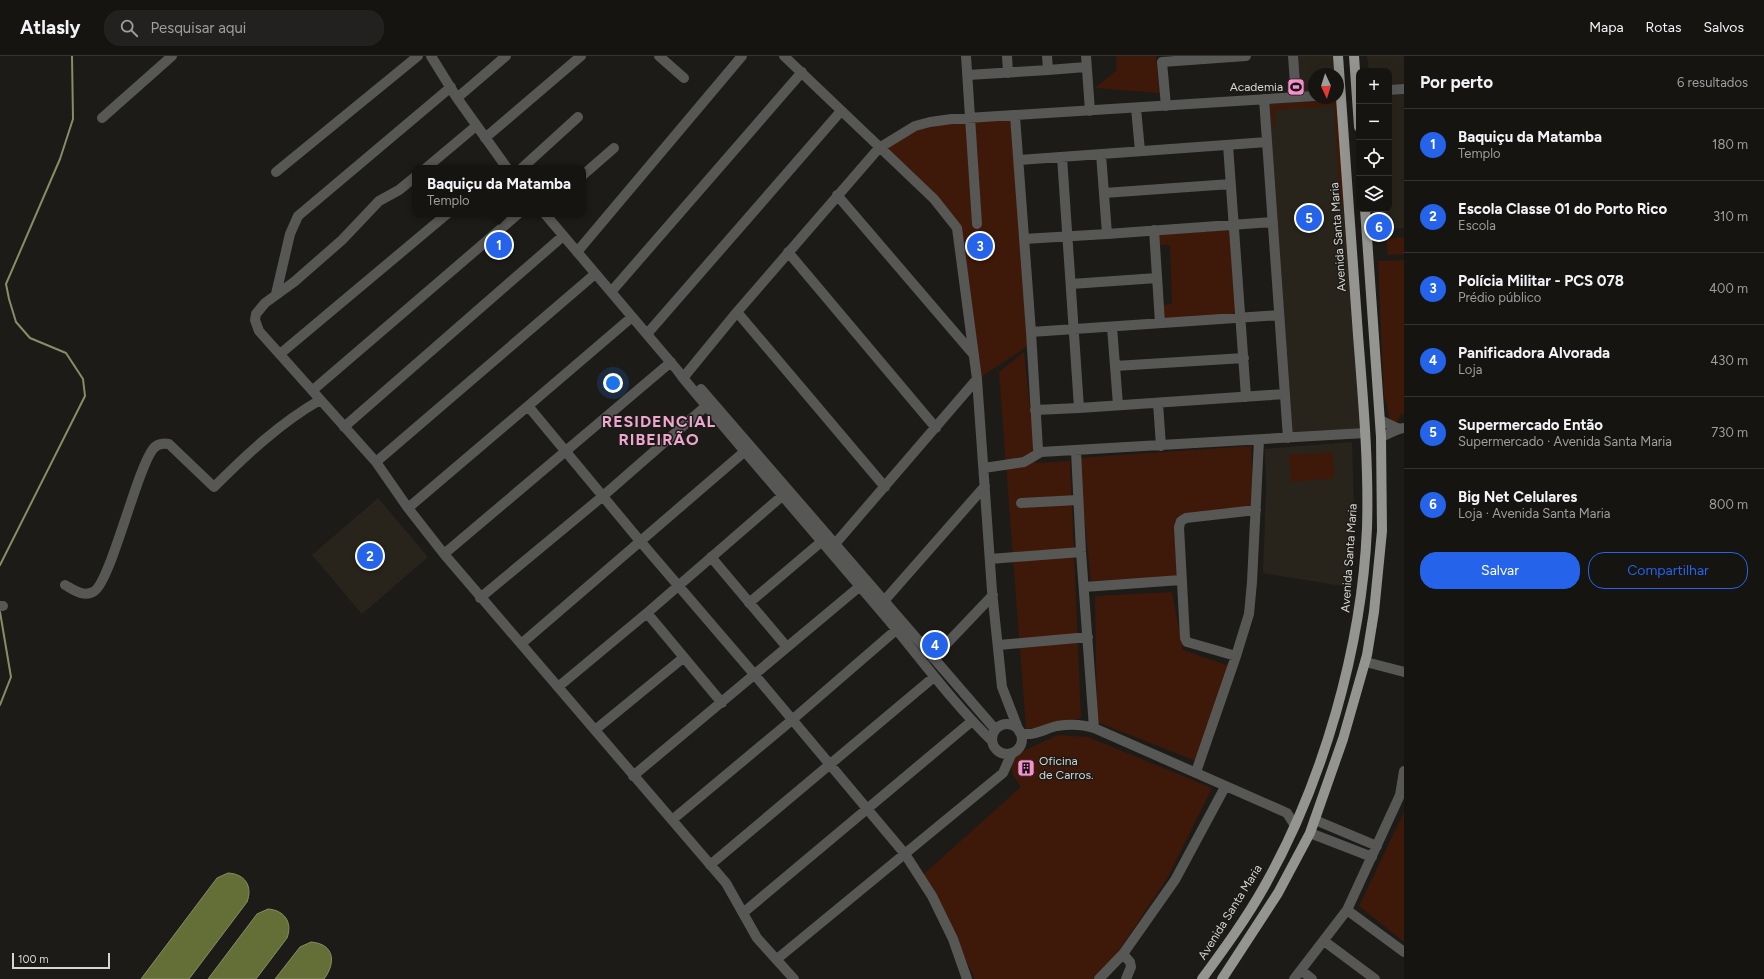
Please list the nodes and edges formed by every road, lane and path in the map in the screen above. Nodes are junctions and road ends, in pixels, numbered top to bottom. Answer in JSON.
{"nodes":[{"id":1,"x":172,"y":56,"type":"edge"},
{"id":2,"x":418,"y":56,"type":"edge"},
{"id":3,"x":431,"y":56,"type":"edge"},
{"id":4,"x":506,"y":56,"type":"edge"},
{"id":5,"x":582,"y":56,"type":"edge"},
{"id":6,"x":659,"y":56,"type":"edge"},
{"id":7,"x":742,"y":56,"type":"edge"},
{"id":8,"x":784,"y":56,"type":"edge"},
{"id":9,"x":966,"y":56,"type":"edge"},
{"id":10,"x":1007,"y":56,"type":"edge"},
{"id":11,"x":1047,"y":56,"type":"edge"},
{"id":12,"x":1086,"y":56,"type":"edge"},
{"id":13,"x":1246,"y":56,"type":"edge"},
{"id":14,"x":1293,"y":56,"type":"edge"},
{"id":15,"x":1338,"y":56,"type":"edge"},
{"id":16,"x":1354,"y":56,"type":"edge"},
{"id":17,"x":1162,"y":59,"type":"edge"},
{"id":18,"x":1086,"y":67,"type":"junction"},
{"id":19,"x":1338,"y":68,"type":"edge"},
{"id":20,"x":1048,"y":70,"type":"junction"},
{"id":21,"x":802,"y":72,"type":"junction"},
{"id":22,"x":1356,"y":72,"type":"edge"},
{"id":23,"x":1008,"y":73,"type":"junction"},
{"id":24,"x":968,"y":75,"type":"junction"},
{"id":25,"x":684,"y":78,"type":"dead end"},
{"id":26,"x":451,"y":87,"type":"junction"},
{"id":27,"x":1404,"y":89,"type":"edge"},
{"id":28,"x":1392,"y":90,"type":"edge"},
{"id":29,"x":1308,"y":96,"type":"edge"},
{"id":30,"x":1296,"y":97,"type":"junction"},
{"id":31,"x":457,"y":98,"type":"junction"},
{"id":32,"x":1264,"y":99,"type":"junction"},
{"id":33,"x":1340,"y":104,"type":"edge"},
{"id":34,"x":1166,"y":106,"type":"junction"},
{"id":35,"x":1136,"y":108,"type":"junction"},
{"id":36,"x":841,"y":111,"type":"junction"},
{"id":37,"x":1090,"y":111,"type":"junction"},
{"id":38,"x":1015,"y":116,"type":"junction"},
{"id":39,"x":578,"y":117,"type":"dead end"},
{"id":40,"x":102,"y":118,"type":"dead end"},
{"id":41,"x":970,"y":119,"type":"junction"},
{"id":42,"x":476,"y":126,"type":"junction"},
{"id":43,"x":485,"y":138,"type":"junction"},
{"id":44,"x":1267,"y":142,"type":"junction"},
{"id":45,"x":1228,"y":145,"type":"junction"},
{"id":46,"x":614,"y":148,"type":"dead end"},
{"id":47,"x":879,"y":148,"type":"junction"},
{"id":48,"x":1140,"y":151,"type":"junction"},
{"id":49,"x":1101,"y":154,"type":"junction"},
{"id":50,"x":1062,"y":157,"type":"junction"},
{"id":51,"x":1019,"y":160,"type":"junction"},
{"id":52,"x":430,"y":165,"type":"edge"},
{"id":53,"x":503,"y":165,"type":"edge"},
{"id":54,"x":525,"y":165,"type":"edge"},
{"id":55,"x":276,"y":172,"type":"dead end"},
{"id":56,"x":586,"y":172,"type":"edge"},
{"id":57,"x":412,"y":179,"type":"edge"},
{"id":58,"x":1231,"y":184,"type":"junction"},
{"id":59,"x":1104,"y":193,"type":"junction"},
{"id":60,"x":837,"y":195,"type":"junction"},
{"id":61,"x":1365,"y":212,"type":"edge"},
{"id":62,"x":442,"y":217,"type":"edge"},
{"id":63,"x":514,"y":217,"type":"edge"},
{"id":64,"x":547,"y":217,"type":"edge"},
{"id":65,"x":1273,"y":222,"type":"junction"},
{"id":66,"x":977,"y":224,"type":"dead end"},
{"id":67,"x":1234,"y":225,"type":"junction"},
{"id":68,"x":1154,"y":230,"type":"junction"},
{"id":69,"x":1107,"y":234,"type":"junction"},
{"id":70,"x":563,"y":236,"type":"junction"},
{"id":71,"x":1068,"y":236,"type":"junction"},
{"id":72,"x":1024,"y":239,"type":"junction"},
{"id":73,"x":1368,"y":251,"type":"junction"},
{"id":74,"x":577,"y":252,"type":"junction"},
{"id":75,"x":788,"y":252,"type":"junction"},
{"id":76,"x":1352,"y":252,"type":"junction"},
{"id":77,"x":1369,"y":273,"type":"junction"},
{"id":78,"x":595,"y":274,"type":"junction"},
{"id":79,"x":1354,"y":274,"type":"junction"},
{"id":80,"x":1157,"y":278,"type":"junction"},
{"id":81,"x":1071,"y":284,"type":"junction"},
{"id":82,"x":611,"y":292,"type":"junction"},
{"id":83,"x":276,"y":294,"type":"junction"},
{"id":84,"x":737,"y":312,"type":"junction"},
{"id":85,"x":1279,"y":315,"type":"junction"},
{"id":86,"x":632,"y":317,"type":"junction"},
{"id":87,"x":1240,"y":318,"type":"junction"},
{"id":88,"x":1160,"y":323,"type":"junction"},
{"id":89,"x":1112,"y":327,"type":"junction"},
{"id":90,"x":1074,"y":329,"type":"junction"},
{"id":91,"x":1031,"y":332,"type":"junction"},
{"id":92,"x":647,"y":334,"type":"junction"},
{"id":93,"x":280,"y":354,"type":"junction"},
{"id":94,"x":974,"y":355,"type":"junction"},
{"id":95,"x":1244,"y":358,"type":"junction"},
{"id":96,"x":671,"y":362,"type":"junction"},
{"id":97,"x":1115,"y":366,"type":"junction"},
{"id":98,"x":683,"y":374,"type":"junction"},
{"id":99,"x":977,"y":379,"type":"junction"},
{"id":100,"x":312,"y":390,"type":"junction"},
{"id":101,"x":1285,"y":394,"type":"junction"},
{"id":102,"x":1246,"y":397,"type":"junction"},
{"id":103,"x":320,"y":400,"type":"junction"},
{"id":104,"x":1158,"y":403,"type":"junction"},
{"id":105,"x":1118,"y":405,"type":"junction"},
{"id":106,"x":528,"y":406,"type":"junction"},
{"id":107,"x":706,"y":406,"type":"junction"},
{"id":108,"x":1079,"y":408,"type":"junction"},
{"id":109,"x":1035,"y":410,"type":"junction"},
{"id":110,"x":1380,"y":420,"type":"junction"},
{"id":111,"x":344,"y":427,"type":"junction"},
{"id":112,"x":936,"y":428,"type":"junction"},
{"id":113,"x":1402,"y":429,"type":"edge"},
{"id":114,"x":1365,"y":433,"type":"junction"},
{"id":115,"x":1381,"y":437,"type":"junction"},
{"id":116,"x":1288,"y":438,"type":"junction"},
{"id":117,"x":1259,"y":440,"type":"junction"},
{"id":118,"x":1161,"y":446,"type":"junction"},
{"id":119,"x":566,"y":451,"type":"junction"},
{"id":120,"x":1076,"y":451,"type":"junction"},
{"id":121,"x":744,"y":452,"type":"junction"},
{"id":122,"x":1041,"y":452,"type":"junction"},
{"id":123,"x":376,"y":462,"type":"junction"},
{"id":124,"x":984,"y":468,"type":"junction"},
{"id":125,"x":985,"y":486,"type":"junction"},
{"id":126,"x":885,"y":487,"type":"junction"},
{"id":127,"x":603,"y":496,"type":"junction"},
{"id":128,"x":782,"y":496,"type":"junction"},
{"id":129,"x":1078,"y":500,"type":"junction"},
{"id":130,"x":1021,"y":503,"type":"dead end"},
{"id":131,"x":408,"y":508,"type":"junction"},
{"id":132,"x":1256,"y":510,"type":"junction"},
{"id":133,"x":640,"y":541,"type":"junction"},
{"id":134,"x":821,"y":542,"type":"junction"},
{"id":135,"x":834,"y":544,"type":"junction"},
{"id":136,"x":1081,"y":552,"type":"junction"},
{"id":137,"x":444,"y":554,"type":"junction"},
{"id":138,"x":711,"y":557,"type":"junction"},
{"id":139,"x":990,"y":559,"type":"junction"},
{"id":140,"x":1181,"y":580,"type":"junction"},
{"id":141,"x":65,"y":585,"type":"dead end"},
{"id":142,"x":678,"y":585,"type":"junction"},
{"id":143,"x":859,"y":587,"type":"junction"},
{"id":144,"x":1084,"y":587,"type":"junction"},
{"id":145,"x":993,"y":595,"type":"junction"},
{"id":146,"x":480,"y":598,"type":"junction"},
{"id":147,"x":884,"y":601,"type":"junction"},
{"id":148,"x":749,"y":603,"type":"junction"},
{"id":149,"x":647,"y":613,"type":"junction"},
{"id":150,"x":896,"y":630,"type":"junction"},
{"id":151,"x":1088,"y":637,"type":"junction"},
{"id":152,"x":521,"y":644,"type":"junction"},
{"id":153,"x":999,"y":645,"type":"junction"},
{"id":154,"x":786,"y":646,"type":"junction"},
{"id":155,"x":1236,"y":656,"type":"junction"},
{"id":156,"x":683,"y":658,"type":"junction"},
{"id":157,"x":933,"y":658,"type":"junction"},
{"id":158,"x":1366,"y":662,"type":"junction"},
{"id":159,"x":1404,"y":672,"type":"edge"},
{"id":160,"x":754,"y":674,"type":"junction"},
{"id":161,"x":934,"y":677,"type":"junction"},
{"id":162,"x":558,"y":687,"type":"junction"},
{"id":163,"x":722,"y":703,"type":"junction"},
{"id":164,"x":1010,"y":708,"type":"junction"},
{"id":165,"x":1334,"y":718,"type":"junction"},
{"id":166,"x":792,"y":720,"type":"junction"},
{"id":167,"x":972,"y":722,"type":"junction"},
{"id":168,"x":1348,"y":723,"type":"junction"},
{"id":169,"x":1007,"y":724,"type":"junction"},
{"id":170,"x":1094,"y":728,"type":"junction"},
{"id":171,"x":595,"y":730,"type":"junction"},
{"id":172,"x":995,"y":730,"type":"junction"},
{"id":173,"x":1047,"y":730,"type":"junction"},
{"id":174,"x":1020,"y":732,"type":"junction"},
{"id":175,"x":1330,"y":732,"type":"junction"},
{"id":176,"x":1343,"y":739,"type":"junction"},
{"id":177,"x":1020,"y":745,"type":"junction"},
{"id":178,"x":994,"y":746,"type":"junction"},
{"id":179,"x":1012,"y":753,"type":"junction"},
{"id":180,"x":830,"y":765,"type":"junction"},
{"id":181,"x":1404,"y":771,"type":"edge"},
{"id":182,"x":1196,"y":772,"type":"junction"},
{"id":183,"x":1003,"y":773,"type":"junction"},
{"id":184,"x":633,"y":776,"type":"junction"},
{"id":185,"x":1225,"y":787,"type":"junction"},
{"id":186,"x":1402,"y":795,"type":"edge"},
{"id":187,"x":1301,"y":808,"type":"junction"},
{"id":188,"x":866,"y":809,"type":"junction"},
{"id":189,"x":1287,"y":813,"type":"junction"},
{"id":190,"x":672,"y":820,"type":"junction"},
{"id":191,"x":1315,"y":820,"type":"junction"},
{"id":192,"x":1294,"y":824,"type":"junction"},
{"id":193,"x":1310,"y":833,"type":"junction"},
{"id":194,"x":1377,"y":846,"type":"junction"},
{"id":195,"x":905,"y":854,"type":"junction"},
{"id":196,"x":1372,"y":857,"type":"junction"},
{"id":197,"x":710,"y":865,"type":"junction"},
{"id":198,"x":1265,"y":885,"type":"junction"},
{"id":199,"x":1278,"y":893,"type":"junction"},
{"id":200,"x":1257,"y":898,"type":"junction"},
{"id":201,"x":1347,"y":910,"type":"junction"},
{"id":202,"x":743,"y":913,"type":"junction"},
{"id":203,"x":1250,"y":938,"type":"junction"},
{"id":204,"x":1324,"y":941,"type":"junction"},
{"id":205,"x":1404,"y":952,"type":"edge"},
{"id":206,"x":1123,"y":954,"type":"junction"},
{"id":207,"x":777,"y":959,"type":"junction"},
{"id":208,"x":1301,"y":970,"type":"junction"},
{"id":209,"x":791,"y":978,"type":"edge"},
{"id":210,"x":967,"y":979,"type":"edge"},
{"id":211,"x":1099,"y":979,"type":"edge"},
{"id":212,"x":1126,"y":979,"type":"edge"},
{"id":213,"x":1202,"y":979,"type":"edge"},
{"id":214,"x":1222,"y":979,"type":"edge"},
{"id":215,"x":1294,"y":979,"type":"edge"},
{"id":216,"x":1312,"y":979,"type":"edge"},
{"id":217,"x":1375,"y":979,"type":"edge"}],
"edges":[{"from":1,"to":40,"type":"street"},
{"from":2,"to":55,"type":"street"},
{"from":3,"to":26,"type":"street"},
{"from":4,"to":31,"type":"street"},
{"from":5,"to":43,"type":"street"},
{"from":6,"to":25,"type":"street"},
{"from":7,"to":74,"type":"street"},
{"from":8,"to":21,"type":"street"},
{"from":9,"to":24,"type":"street"},
{"from":10,"to":23,"type":"street"},
{"from":11,"to":20,"type":"street"},
{"from":12,"to":18,"type":"street"},
{"from":13,"to":17,"type":"street"},
{"from":14,"to":30,"type":"street"},
{"from":15,"to":19,"type":"main road","name":"Avenida Santa Maria"},
{"from":16,"to":22,"type":"main road"},
{"from":17,"to":34,"type":"street"},
{"from":18,"to":20,"type":"street"},
{"from":18,"to":37,"type":"street"},
{"from":20,"to":23,"type":"street"},
{"from":21,"to":36,"type":"street"},
{"from":21,"to":82,"type":"street"},
{"from":23,"to":24,"type":"street"},
{"from":24,"to":41,"type":"street"},
{"from":26,"to":31,"type":"street"},
{"from":26,"to":83,"type":"street"},
{"from":27,"to":28,"type":"street"},
{"from":29,"to":30,"type":"street"},
{"from":30,"to":32,"type":"street"},
{"from":31,"to":42,"type":"street"},
{"from":32,"to":34,"type":"street"},
{"from":32,"to":44,"type":"street"},
{"from":33,"to":76,"type":"main road","name":"Avenida Santa Maria"},
{"from":34,"to":35,"type":"street"},
{"from":35,"to":37,"type":"street"},
{"from":35,"to":48,"type":"street"},
{"from":36,"to":47,"type":"street"},
{"from":36,"to":92,"type":"street"},
{"from":37,"to":38,"type":"street"},
{"from":38,"to":41,"type":"street"},
{"from":38,"to":51,"type":"street"},
{"from":39,"to":54,"type":"street"},
{"from":41,"to":47,"type":"street"},
{"from":41,"to":66,"type":"street"},
{"from":42,"to":43,"type":"street"},
{"from":42,"to":52,"type":"street"},
{"from":43,"to":53,"type":"street"},
{"from":44,"to":45,"type":"street"},
{"from":44,"to":65,"type":"street"},
{"from":45,"to":48,"type":"street"},
{"from":45,"to":58,"type":"street"},
{"from":46,"to":56,"type":"street"},
{"from":47,"to":60,"type":"street"},
{"from":47,"to":94,"type":"street"},
{"from":48,"to":49,"type":"street"},
{"from":49,"to":50,"type":"street"},
{"from":49,"to":59,"type":"street"},
{"from":50,"to":51,"type":"street"},
{"from":50,"to":71,"type":"street"},
{"from":51,"to":72,"type":"street"},
{"from":57,"to":83,"type":"street"},
{"from":58,"to":59,"type":"street"},
{"from":58,"to":67,"type":"street"},
{"from":59,"to":69,"type":"street"},
{"from":60,"to":75,"type":"street"},
{"from":60,"to":94,"type":"street"},
{"from":61,"to":73,"type":"main road"},
{"from":62,"to":93,"type":"street"},
{"from":63,"to":100,"type":"street"},
{"from":64,"to":70,"type":"street"},
{"from":65,"to":67,"type":"street"},
{"from":65,"to":85,"type":"street"},
{"from":67,"to":68,"type":"street"},
{"from":67,"to":87,"type":"street"},
{"from":68,"to":69,"type":"street"},
{"from":68,"to":80,"type":"street"},
{"from":69,"to":71,"type":"street"},
{"from":70,"to":74,"type":"street"},
{"from":70,"to":111,"type":"street"},
{"from":71,"to":72,"type":"street"},
{"from":71,"to":81,"type":"street"},
{"from":72,"to":91,"type":"street"},
{"from":73,"to":76,"type":"main road"},
{"from":73,"to":77,"type":"main road"},
{"from":74,"to":78,"type":"street"},
{"from":75,"to":84,"type":"street"},
{"from":75,"to":112,"type":"street"},
{"from":76,"to":79,"type":"main road","name":"Avenida Santa Maria"},
{"from":77,"to":79,"type":"main road"},
{"from":77,"to":110,"type":"main road"},
{"from":78,"to":82,"type":"street"},
{"from":78,"to":123,"type":"street"},
{"from":79,"to":114,"type":"main road","name":"Avenida Santa Maria"},
{"from":80,"to":81,"type":"street"},
{"from":80,"to":88,"type":"street"},
{"from":81,"to":90,"type":"street"},
{"from":82,"to":86,"type":"street"},
{"from":83,"to":93,"type":"street"},
{"from":84,"to":98,"type":"street"},
{"from":84,"to":126,"type":"street"},
{"from":85,"to":87,"type":"street"},
{"from":85,"to":101,"type":"street"},
{"from":86,"to":92,"type":"street"},
{"from":86,"to":106,"type":"street"},
{"from":87,"to":88,"type":"street"},
{"from":87,"to":95,"type":"street"},
{"from":88,"to":89,"type":"street"},
{"from":89,"to":90,"type":"street"},
{"from":89,"to":97,"type":"street"},
{"from":90,"to":91,"type":"street"},
{"from":90,"to":108,"type":"street"},
{"from":91,"to":109,"type":"street"},
{"from":92,"to":96,"type":"street"},
{"from":93,"to":100,"type":"street"},
{"from":94,"to":99,"type":"street"},
{"from":95,"to":97,"type":"street"},
{"from":95,"to":102,"type":"street"},
{"from":96,"to":98,"type":"street"},
{"from":96,"to":119,"type":"street"},
{"from":97,"to":105,"type":"street"},
{"from":98,"to":107,"type":"street"},
{"from":98,"to":135,"type":"street"},
{"from":99,"to":112,"type":"street"},
{"from":99,"to":124,"type":"street"},
{"from":100,"to":103,"type":"street"},
{"from":101,"to":102,"type":"street"},
{"from":101,"to":116,"type":"street"},
{"from":102,"to":104,"type":"street"},
{"from":103,"to":111,"type":"street"},
{"from":103,"to":141,"type":"street"},
{"from":104,"to":105,"type":"street"},
{"from":104,"to":118,"type":"street"},
{"from":105,"to":108,"type":"street"},
{"from":106,"to":119,"type":"street"},
{"from":106,"to":131,"type":"street"},
{"from":107,"to":121,"type":"street"},
{"from":107,"to":127,"type":"street"},
{"from":108,"to":109,"type":"street"},
{"from":109,"to":122,"type":"street"},
{"from":110,"to":113,"type":"street"},
{"from":110,"to":115,"type":"main road"},
{"from":111,"to":123,"type":"street"},
{"from":112,"to":126,"type":"street"},
{"from":113,"to":115,"type":"street"},
{"from":114,"to":116,"type":"street"},
{"from":114,"to":165,"type":"main road","name":"Avenida Santa Maria"},
{"from":115,"to":158,"type":"main road"},
{"from":116,"to":117,"type":"street"},
{"from":117,"to":118,"type":"street"},
{"from":117,"to":132,"type":"street"},
{"from":118,"to":120,"type":"street"},
{"from":119,"to":127,"type":"street"},
{"from":119,"to":137,"type":"street"},
{"from":120,"to":122,"type":"street"},
{"from":120,"to":129,"type":"street"},
{"from":121,"to":128,"type":"street"},
{"from":121,"to":133,"type":"street"},
{"from":122,"to":124,"type":"street"},
{"from":123,"to":131,"type":"street"},
{"from":124,"to":125,"type":"street"},
{"from":125,"to":139,"type":"street"},
{"from":125,"to":147,"type":"street"},
{"from":126,"to":135,"type":"street"},
{"from":127,"to":133,"type":"street"},
{"from":127,"to":146,"type":"street"},
{"from":128,"to":134,"type":"street"},
{"from":128,"to":138,"type":"street"},
{"from":129,"to":130,"type":"street"},
{"from":129,"to":136,"type":"street"},
{"from":131,"to":137,"type":"street"},
{"from":132,"to":140,"type":"street"},
{"from":132,"to":155,"type":"street"},
{"from":133,"to":142,"type":"street"},
{"from":133,"to":152,"type":"street"},
{"from":134,"to":143,"type":"street"},
{"from":134,"to":148,"type":"street"},
{"from":135,"to":147,"type":"street"},
{"from":136,"to":139,"type":"street"},
{"from":136,"to":144,"type":"street"},
{"from":137,"to":146,"type":"street"},
{"from":138,"to":142,"type":"street"},
{"from":138,"to":148,"type":"street"},
{"from":139,"to":145,"type":"street"},
{"from":140,"to":144,"type":"street"},
{"from":140,"to":155,"type":"street"},
{"from":142,"to":149,"type":"street"},
{"from":142,"to":160,"type":"street"},
{"from":143,"to":150,"type":"street"},
{"from":143,"to":154,"type":"street"},
{"from":144,"to":151,"type":"street"},
{"from":145,"to":153,"type":"street"},
{"from":145,"to":157,"type":"street"},
{"from":146,"to":152,"type":"street"},
{"from":147,"to":157,"type":"street"},
{"from":148,"to":154,"type":"street"},
{"from":149,"to":156,"type":"street"},
{"from":149,"to":162,"type":"street"},
{"from":150,"to":161,"type":"street"},
{"from":150,"to":166,"type":"street"},
{"from":151,"to":153,"type":"street"},
{"from":151,"to":170,"type":"street"},
{"from":152,"to":162,"type":"street"},
{"from":153,"to":164,"type":"street"},
{"from":154,"to":160,"type":"street"},
{"from":155,"to":182,"type":"street"},
{"from":156,"to":163,"type":"street"},
{"from":156,"to":171,"type":"street"},
{"from":157,"to":172,"type":"street"},
{"from":158,"to":159,"type":"street"},
{"from":158,"to":168,"type":"main road"},
{"from":160,"to":163,"type":"street"},
{"from":160,"to":166,"type":"street"},
{"from":161,"to":167,"type":"street"},
{"from":161,"to":180,"type":"street"},
{"from":162,"to":171,"type":"street"},
{"from":163,"to":184,"type":"street"},
{"from":164,"to":169,"type":"street"},
{"from":164,"to":174,"type":"street"},
{"from":165,"to":168,"type":"main road"},
{"from":165,"to":175,"type":"main road","name":"Avenida Santa Maria"},
{"from":166,"to":180,"type":"street"},
{"from":166,"to":190,"type":"street"},
{"from":167,"to":178,"type":"street"},
{"from":167,"to":188,"type":"street"},
{"from":168,"to":176,"type":"main road"},
{"from":169,"to":172,"type":"street"},
{"from":169,"to":174,"type":"street"},
{"from":170,"to":173,"type":"street"},
{"from":170,"to":182,"type":"street"},
{"from":171,"to":184,"type":"street"},
{"from":172,"to":178,"type":"street"},
{"from":173,"to":174,"type":"street"},
{"from":173,"to":177,"type":"street"},
{"from":174,"to":177,"type":"street"},
{"from":175,"to":176,"type":"main road"},
{"from":175,"to":187,"type":"main road","name":"Avenida Santa Maria"},
{"from":176,"to":191,"type":"main road"},
{"from":177,"to":179,"type":"street"},
{"from":178,"to":179,"type":"street"},
{"from":178,"to":183,"type":"street"},
{"from":179,"to":183,"type":"street"},
{"from":180,"to":188,"type":"street"},
{"from":180,"to":197,"type":"street"},
{"from":181,"to":186,"type":"street"},
{"from":182,"to":185,"type":"street"},
{"from":183,"to":195,"type":"street"},
{"from":184,"to":190,"type":"street"},
{"from":185,"to":189,"type":"street"},
{"from":185,"to":206,"type":"street"},
{"from":186,"to":194,"type":"street"},
{"from":187,"to":189,"type":"street"},
{"from":187,"to":192,"type":"main road","name":"Avenida Santa Maria"},
{"from":188,"to":195,"type":"street"},
{"from":188,"to":202,"type":"street"},
{"from":189,"to":192,"type":"street"},
{"from":190,"to":197,"type":"street"},
{"from":191,"to":193,"type":"main road"},
{"from":191,"to":194,"type":"street"},
{"from":192,"to":198,"type":"main road","name":"Avenida Santa Maria"},
{"from":193,"to":196,"type":"street"},
{"from":193,"to":199,"type":"main road"},
{"from":194,"to":196,"type":"street"},
{"from":195,"to":207,"type":"street"},
{"from":195,"to":210,"type":"street"},
{"from":196,"to":201,"type":"street"},
{"from":197,"to":202,"type":"street"},
{"from":198,"to":199,"type":"main road"},
{"from":198,"to":200,"type":"main road","name":"Avenida Santa Maria"},
{"from":199,"to":203,"type":"main road"},
{"from":200,"to":203,"type":"main road"},
{"from":200,"to":213,"type":"main road","name":"Avenida Santa Maria"},
{"from":201,"to":204,"type":"street"},
{"from":201,"to":205,"type":"street"},
{"from":202,"to":207,"type":"street"},
{"from":203,"to":214,"type":"main road"},
{"from":204,"to":208,"type":"street"},
{"from":204,"to":217,"type":"street"},
{"from":206,"to":211,"type":"street"},
{"from":206,"to":212,"type":"street"},
{"from":207,"to":209,"type":"street"},
{"from":208,"to":215,"type":"street"},
{"from":208,"to":216,"type":"street"}]}
